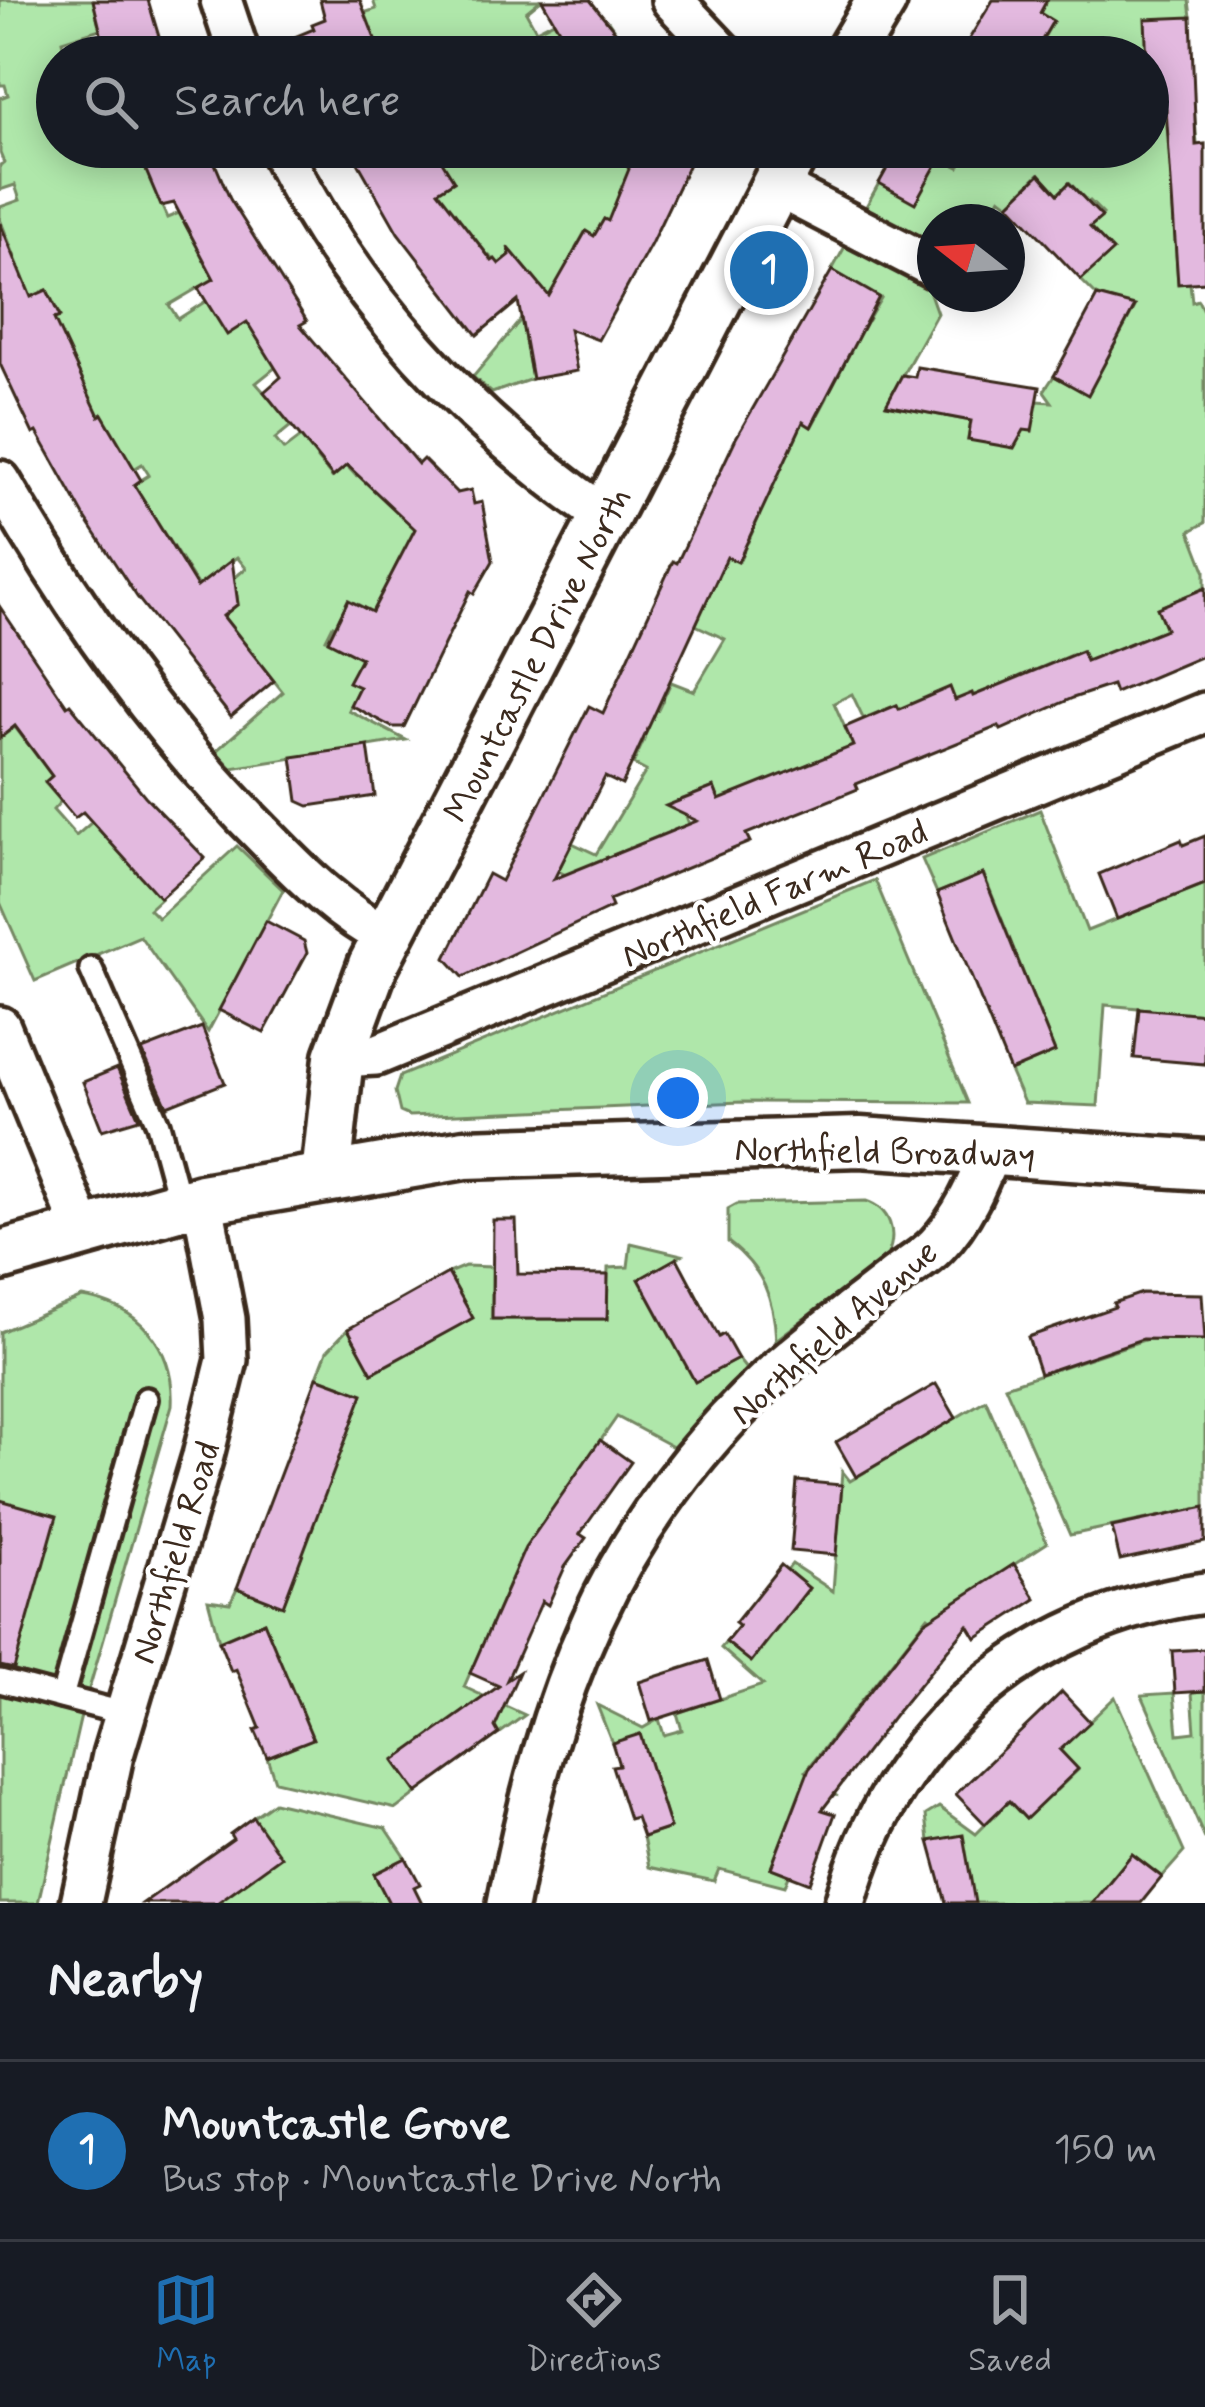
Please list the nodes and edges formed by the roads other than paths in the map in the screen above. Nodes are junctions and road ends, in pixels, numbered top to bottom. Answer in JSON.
{"nodes":[{"id":1,"x":221,"y":0,"type":"edge"},
{"id":2,"x":672,"y":0,"type":"edge"},
{"id":3,"x":882,"y":0,"type":"edge"},
{"id":4,"x":233,"y":36,"type":"edge"},
{"id":5,"x":706,"y":36,"type":"edge"},
{"id":6,"x":861,"y":36,"type":"edge"},
{"id":7,"x":290,"y":168,"type":"edge"},
{"id":8,"x":785,"y":168,"type":"edge"},
{"id":9,"x":789,"y":168,"type":"edge"},
{"id":10,"x":917,"y":256,"type":"edge"},
{"id":11,"x":0,"y":481,"type":"edge"},
{"id":12,"x":607,"y":518,"type":"junction"},
{"id":13,"x":1205,"y":713,"type":"edge"},
{"id":14,"x":388,"y":938,"type":"junction"},
{"id":15,"x":91,"y":969,"type":"dead end"},
{"id":16,"x":0,"y":1027,"type":"edge"},
{"id":17,"x":339,"y":1057,"type":"junction"},
{"id":18,"x":991,"y":1150,"type":"junction"},
{"id":19,"x":1205,"y":1165,"type":"edge"},
{"id":20,"x":326,"y":1176,"type":"junction"},
{"id":21,"x":191,"y":1202,"type":"junction"},
{"id":22,"x":84,"y":1232,"type":"junction"},
{"id":23,"x":0,"y":1256,"type":"edge"},
{"id":24,"x":146,"y":1399,"type":"dead end"},
{"id":25,"x":1205,"y":1593,"type":"edge"},
{"id":26,"x":0,"y":1681,"type":"edge"},
{"id":27,"x":62,"y":1697,"type":"junction"},
{"id":28,"x":126,"y":1714,"type":"junction"},
{"id":29,"x":81,"y":1903,"type":"edge"},
{"id":30,"x":508,"y":1903,"type":"edge"},
{"id":31,"x":845,"y":1903,"type":"edge"}],
"edges":[{"from":1,"to":4,"type":"street"},
{"from":2,"to":5,"type":"street"},
{"from":3,"to":6,"type":"street"},
{"from":7,"to":12,"type":"street"},
{"from":8,"to":12,"type":"street","name":"Mountcastle Drive North"},
{"from":9,"to":10,"type":"street"},
{"from":11,"to":14,"type":"street"},
{"from":12,"to":14,"type":"street","name":"Mountcastle Drive North"},
{"from":13,"to":17,"type":"street","name":"Northfield Farm Road"},
{"from":14,"to":17,"type":"street","name":"Mountcastle Drive North"},
{"from":15,"to":21,"type":"lane"},
{"from":16,"to":22,"type":"street"},
{"from":17,"to":20,"type":"street","name":"Mountcastle Drive North"},
{"from":18,"to":19,"type":"street","name":"Northfield Broadway"},
{"from":18,"to":20,"type":"street","name":"Northfield Broadway"},
{"from":18,"to":30,"type":"street","name":"Northfield Avenue"},
{"from":20,"to":21,"type":"street","name":"Northfield Broadway"},
{"from":21,"to":22,"type":"street","name":"Northfield Broadway"},
{"from":21,"to":28,"type":"street","name":"Northfield Road"},
{"from":22,"to":23,"type":"street","name":"Northfield Broadway"},
{"from":24,"to":27,"type":"lane"},
{"from":25,"to":31,"type":"street"},
{"from":26,"to":27,"type":"lane"},
{"from":27,"to":28,"type":"lane"},
{"from":28,"to":29,"type":"street","name":"Northfield Road"}]}
